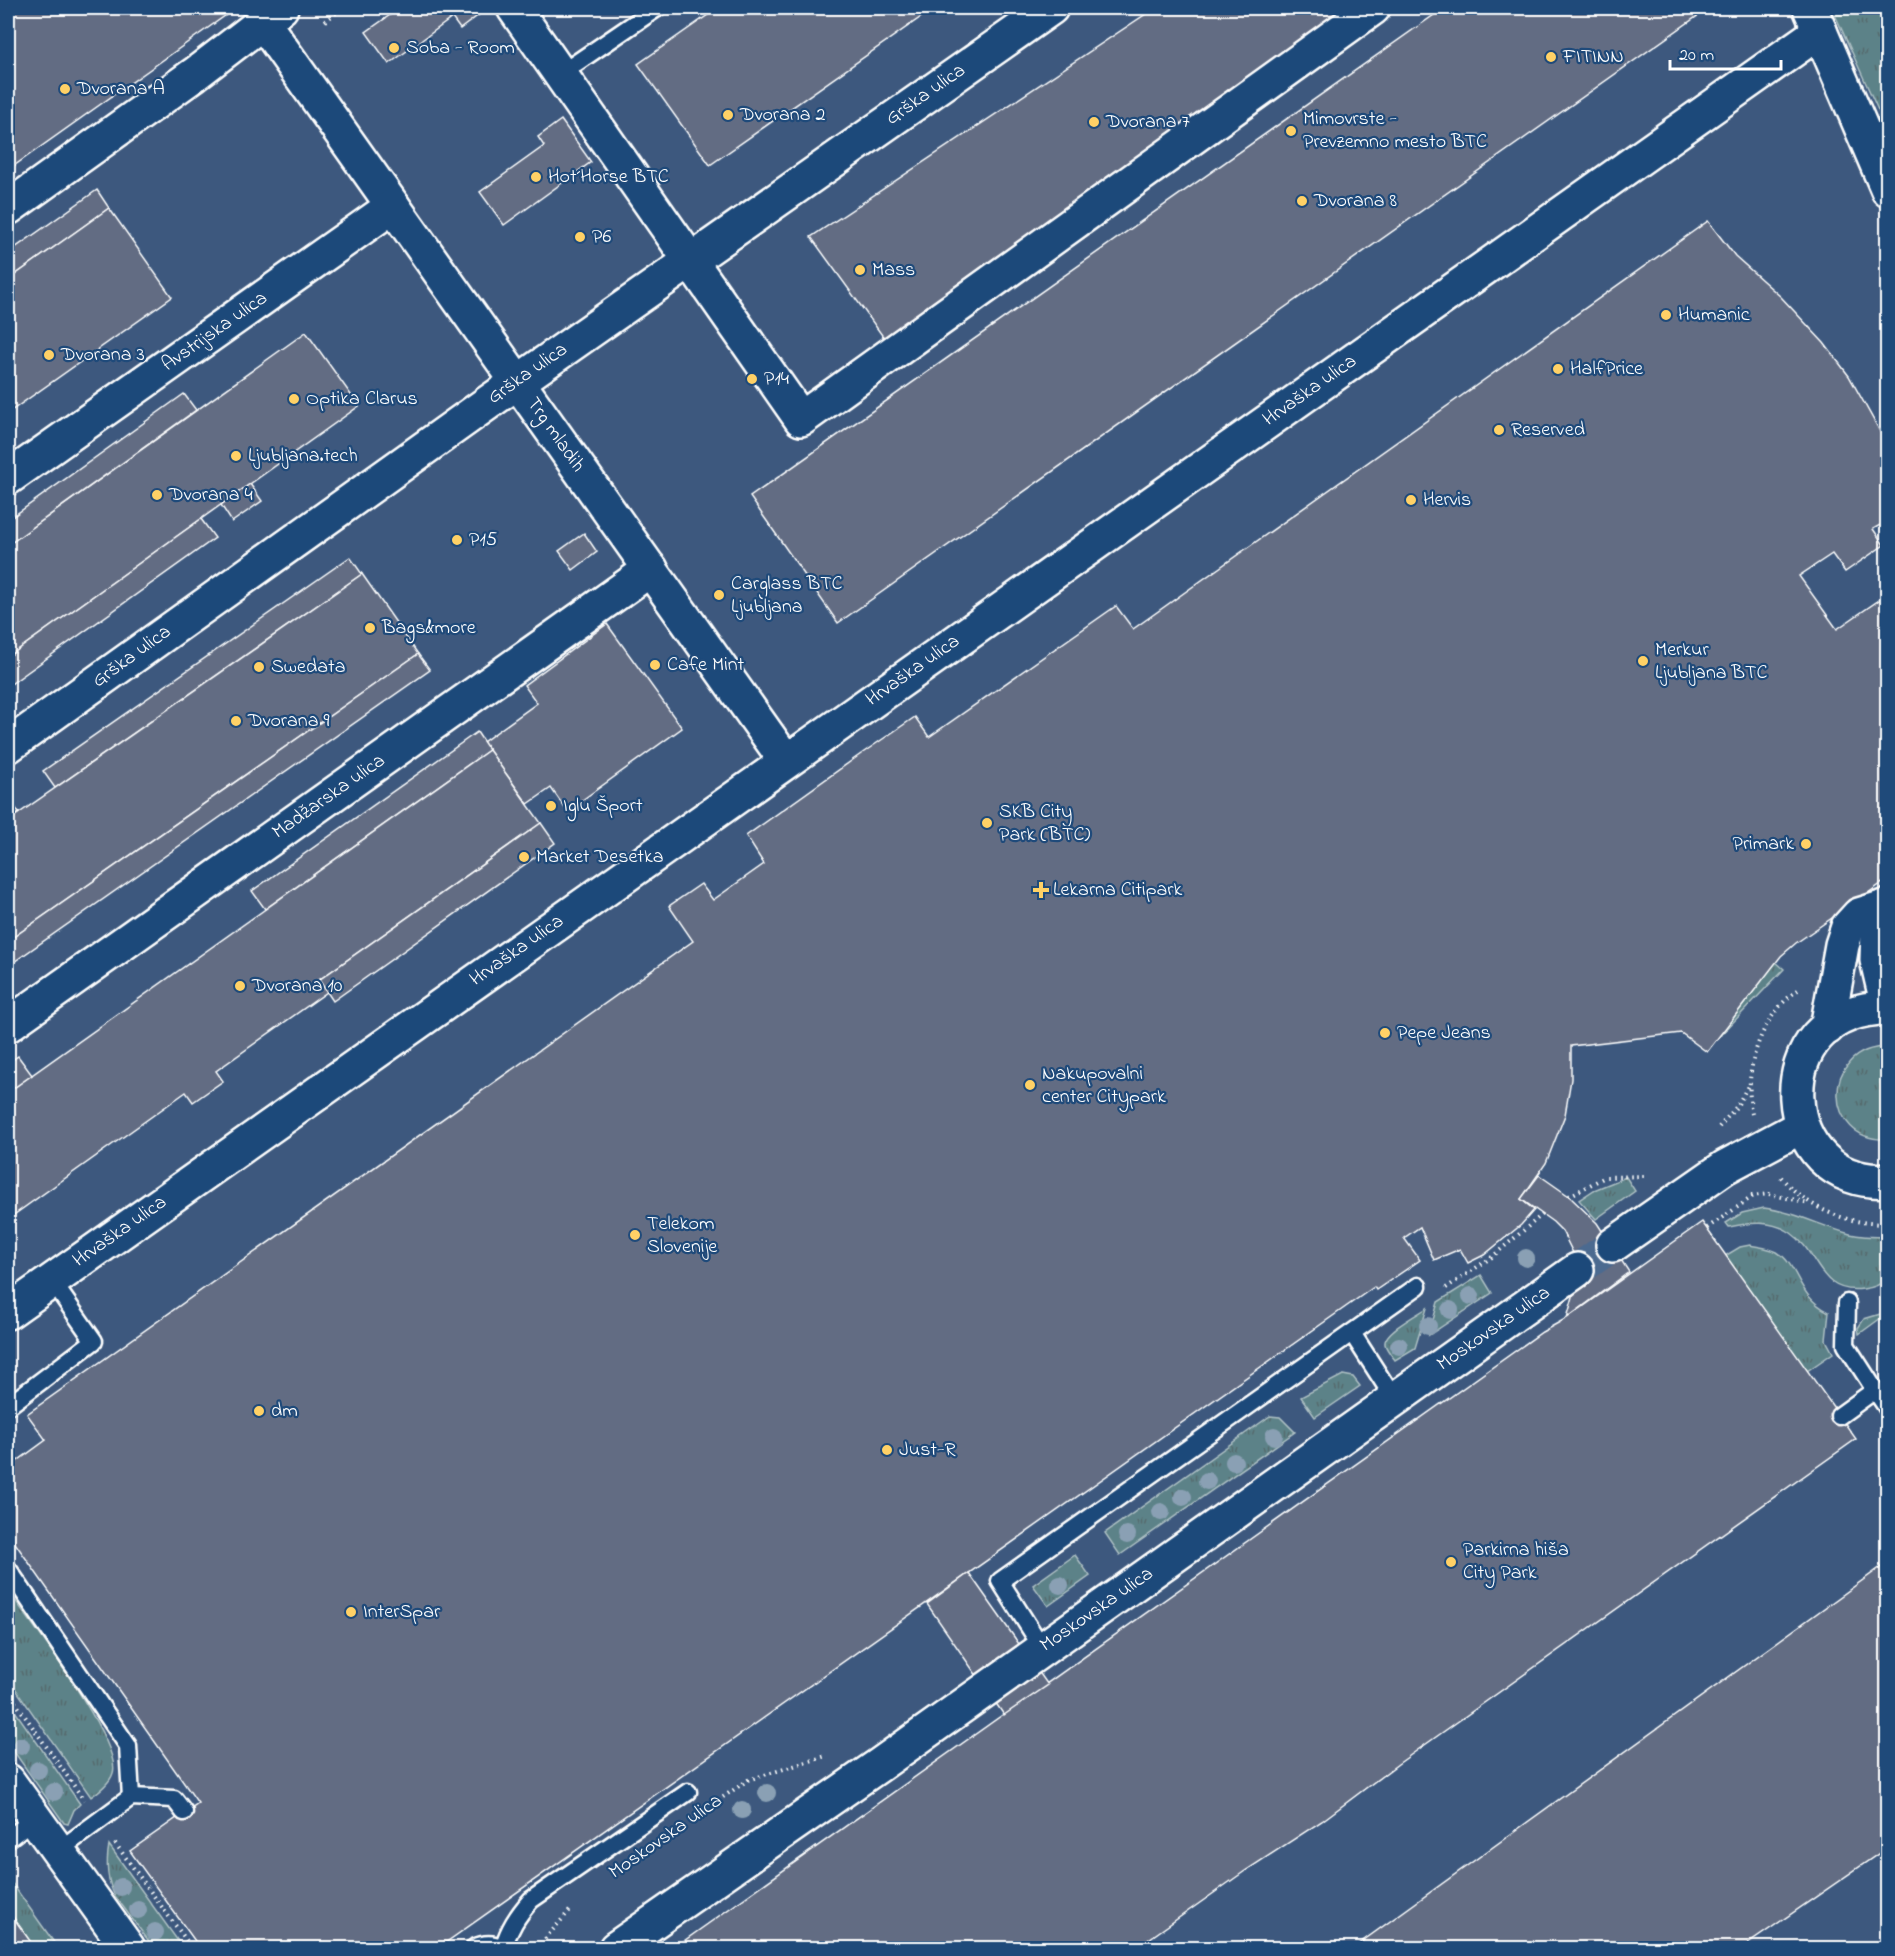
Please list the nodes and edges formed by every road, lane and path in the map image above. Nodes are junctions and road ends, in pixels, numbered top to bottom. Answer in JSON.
{"nodes":[{"id":1,"x":343,"y":8,"type":"edge"},
{"id":2,"x":513,"y":8,"type":"edge"},
{"id":3,"x":657,"y":8,"type":"edge"},
{"id":4,"x":1051,"y":8,"type":"edge"},
{"id":5,"x":1373,"y":8,"type":"edge"},
{"id":6,"x":272,"y":14,"type":"edge"},
{"id":7,"x":1815,"y":19,"type":"edge"},
{"id":8,"x":325,"y":21,"type":"dead end"},
{"id":9,"x":560,"y":74,"type":"junction"},
{"id":10,"x":1887,"y":190,"type":"edge"},
{"id":11,"x":393,"y":206,"type":"junction"},
{"id":12,"x":8,"y":208,"type":"edge"},
{"id":13,"x":690,"y":261,"type":"junction"},
{"id":14,"x":518,"y":381,"type":"junction"},
{"id":15,"x":8,"y":478,"type":"edge"},
{"id":16,"x":651,"y":569,"type":"junction"},
{"id":17,"x":8,"y":746,"type":"edge"},
{"id":18,"x":786,"y":761,"type":"junction"},
{"id":19,"x":1887,"y":906,"type":"edge"},
{"id":20,"x":1887,"y":912,"type":"edge"},
{"id":21,"x":1887,"y":1007,"type":"edge"},
{"id":22,"x":8,"y":1025,"type":"edge"},
{"id":23,"x":1827,"y":1028,"type":"junction"},
{"id":24,"x":1802,"y":1126,"type":"junction"},
{"id":25,"x":1651,"y":1176,"type":"dead end"},
{"id":26,"x":1887,"y":1180,"type":"edge"},
{"id":27,"x":1569,"y":1196,"type":"dead end"},
{"id":28,"x":1813,"y":1204,"type":"dead end"},
{"id":29,"x":1543,"y":1214,"type":"dead end"},
{"id":30,"x":1707,"y":1228,"type":"dead end"},
{"id":31,"x":1613,"y":1245,"type":"tunnel mouth"},
{"id":32,"x":1577,"y":1270,"type":"tunnel mouth"},
{"id":33,"x":52,"y":1281,"type":"junction"},
{"id":34,"x":1418,"y":1286,"type":"joint"},
{"id":35,"x":1847,"y":1303,"type":"dead end"},
{"id":36,"x":8,"y":1312,"type":"edge"},
{"id":37,"x":1352,"y":1333,"type":"junction"},
{"id":38,"x":1875,"y":1390,"type":"junction"},
{"id":39,"x":1395,"y":1400,"type":"junction"},
{"id":40,"x":8,"y":1406,"type":"edge"},
{"id":41,"x":1887,"y":1409,"type":"edge"},
{"id":42,"x":1839,"y":1416,"type":"dead end"},
{"id":43,"x":8,"y":1569,"type":"edge"},
{"id":44,"x":1043,"y":1648,"type":"junction"},
{"id":45,"x":834,"y":1753,"type":"dead end"},
{"id":46,"x":8,"y":1780,"type":"edge"},
{"id":47,"x":688,"y":1792,"type":"dead end"},
{"id":48,"x":131,"y":1797,"type":"junction"},
{"id":49,"x":709,"y":1807,"type":"dead end"},
{"id":50,"x":184,"y":1812,"type":"dead end"},
{"id":51,"x":34,"y":1819,"type":"junction"},
{"id":52,"x":8,"y":1839,"type":"edge"},
{"id":53,"x":58,"y":1851,"type":"junction"},
{"id":54,"x":573,"y":1906,"type":"dead end"},
{"id":55,"x":128,"y":1948,"type":"edge"},
{"id":56,"x":474,"y":1948,"type":"edge"},
{"id":57,"x":503,"y":1948,"type":"edge"},
{"id":58,"x":537,"y":1948,"type":"edge"},
{"id":59,"x":616,"y":1948,"type":"edge"}],
"edges":[{"from":1,"to":8,"type":"path"},
{"from":2,"to":9,"type":"street"},
{"from":3,"to":9,"type":"lane"},
{"from":4,"to":13,"type":"street","name":"Grška ulica"},
{"from":5,"to":13,"type":"street"},
{"from":6,"to":11,"type":"street","name":"Trg mladih"},
{"from":6,"to":12,"type":"street"},
{"from":7,"to":10,"type":"street"},
{"from":7,"to":18,"type":"street","name":"Hrvaška ulica"},
{"from":9,"to":13,"type":"street"},
{"from":11,"to":14,"type":"street","name":"Trg mladih"},
{"from":11,"to":15,"type":"street","name":"Avstrijska ulica"},
{"from":13,"to":14,"type":"street","name":"Grška ulica"},
{"from":14,"to":16,"type":"street","name":"Trg mladih"},
{"from":14,"to":17,"type":"street","name":"Grška ulica"},
{"from":16,"to":18,"type":"street","name":"Trg mladih"},
{"from":16,"to":22,"type":"street","name":"Madžarska ulica"},
{"from":18,"to":33,"type":"street","name":"Hrvaška ulica"},
{"from":19,"to":23,"type":"street"},
{"from":20,"to":21,"type":"street"},
{"from":21,"to":23,"type":"street"},
{"from":23,"to":24,"type":"street"},
{"from":24,"to":26,"type":"street"},
{"from":24,"to":31,"type":"street"},
{"from":25,"to":27,"type":"path"},
{"from":28,"to":30,"type":"path"},
{"from":29,"to":34,"type":"path"},
{"from":32,"to":39,"type":"street","name":"Moskovska ulica"},
{"from":33,"to":36,"type":"street","name":"Hrvaška ulica"},
{"from":33,"to":40,"type":"lane"},
{"from":34,"to":37,"type":"lane"},
{"from":35,"to":38,"type":"lane"},
{"from":37,"to":39,"type":"lane"},
{"from":37,"to":44,"type":"lane"},
{"from":38,"to":41,"type":"lane"},
{"from":38,"to":42,"type":"lane"},
{"from":39,"to":44,"type":"street","name":"Moskovska ulica"},
{"from":43,"to":48,"type":"lane"},
{"from":44,"to":59,"type":"street","name":"Moskovska ulica"},
{"from":45,"to":49,"type":"path","name":"Moskovska ulica"},
{"from":46,"to":51,"type":"street"},
{"from":47,"to":57,"type":"lane"},
{"from":48,"to":50,"type":"lane"},
{"from":48,"to":53,"type":"lane"},
{"from":51,"to":52,"type":"lane"},
{"from":51,"to":53,"type":"street"},
{"from":53,"to":55,"type":"street"},
{"from":54,"to":58,"type":"path"},
{"from":56,"to":57,"type":"lane"}]}
